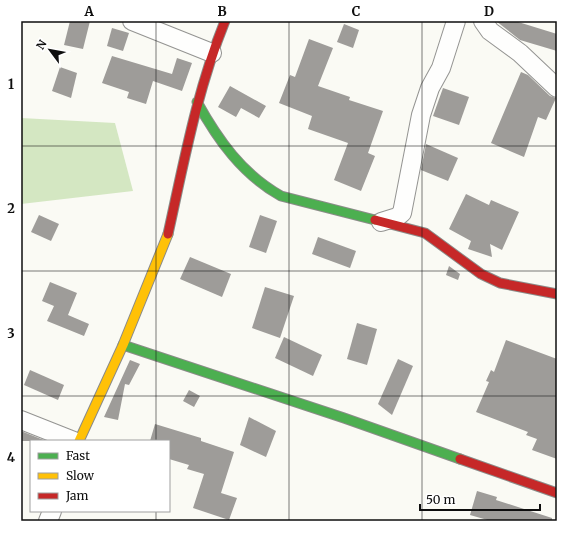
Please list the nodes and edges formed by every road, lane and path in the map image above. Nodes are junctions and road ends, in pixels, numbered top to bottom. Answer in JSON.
{"nodes":[{"id":1,"x":132,"y":21,"type":"edge"},
{"id":2,"x":225,"y":21,"type":"edge"},
{"id":3,"x":456,"y":21,"type":"edge"},
{"id":4,"x":483,"y":21,"type":"edge"},
{"id":5,"x":212,"y":53,"type":"junction"},
{"id":6,"x":557,"y":88,"type":"edge"},
{"id":7,"x":197,"y":102,"type":"junction"},
{"id":8,"x":381,"y":222,"type":"junction"},
{"id":9,"x":557,"y":294,"type":"edge"},
{"id":10,"x":123,"y":345,"type":"junction"},
{"id":11,"x":21,"y":420,"type":"edge"},
{"id":12,"x":71,"y":440,"type":"edge"},
{"id":13,"x":79,"y":440,"type":"edge"},
{"id":14,"x":557,"y":492,"type":"edge"}],
"edges":[{"from":1,"to":5,"type":"street"},
{"from":2,"to":5,"type":"street"},
{"from":3,"to":8,"type":"street"},
{"from":4,"to":6,"type":"street"},
{"from":5,"to":7,"type":"street"},
{"from":7,"to":8,"type":"street"},
{"from":7,"to":10,"type":"street"},
{"from":8,"to":9,"type":"street"},
{"from":10,"to":13,"type":"street"},
{"from":10,"to":14,"type":"street"},
{"from":11,"to":12,"type":"street"}]}
